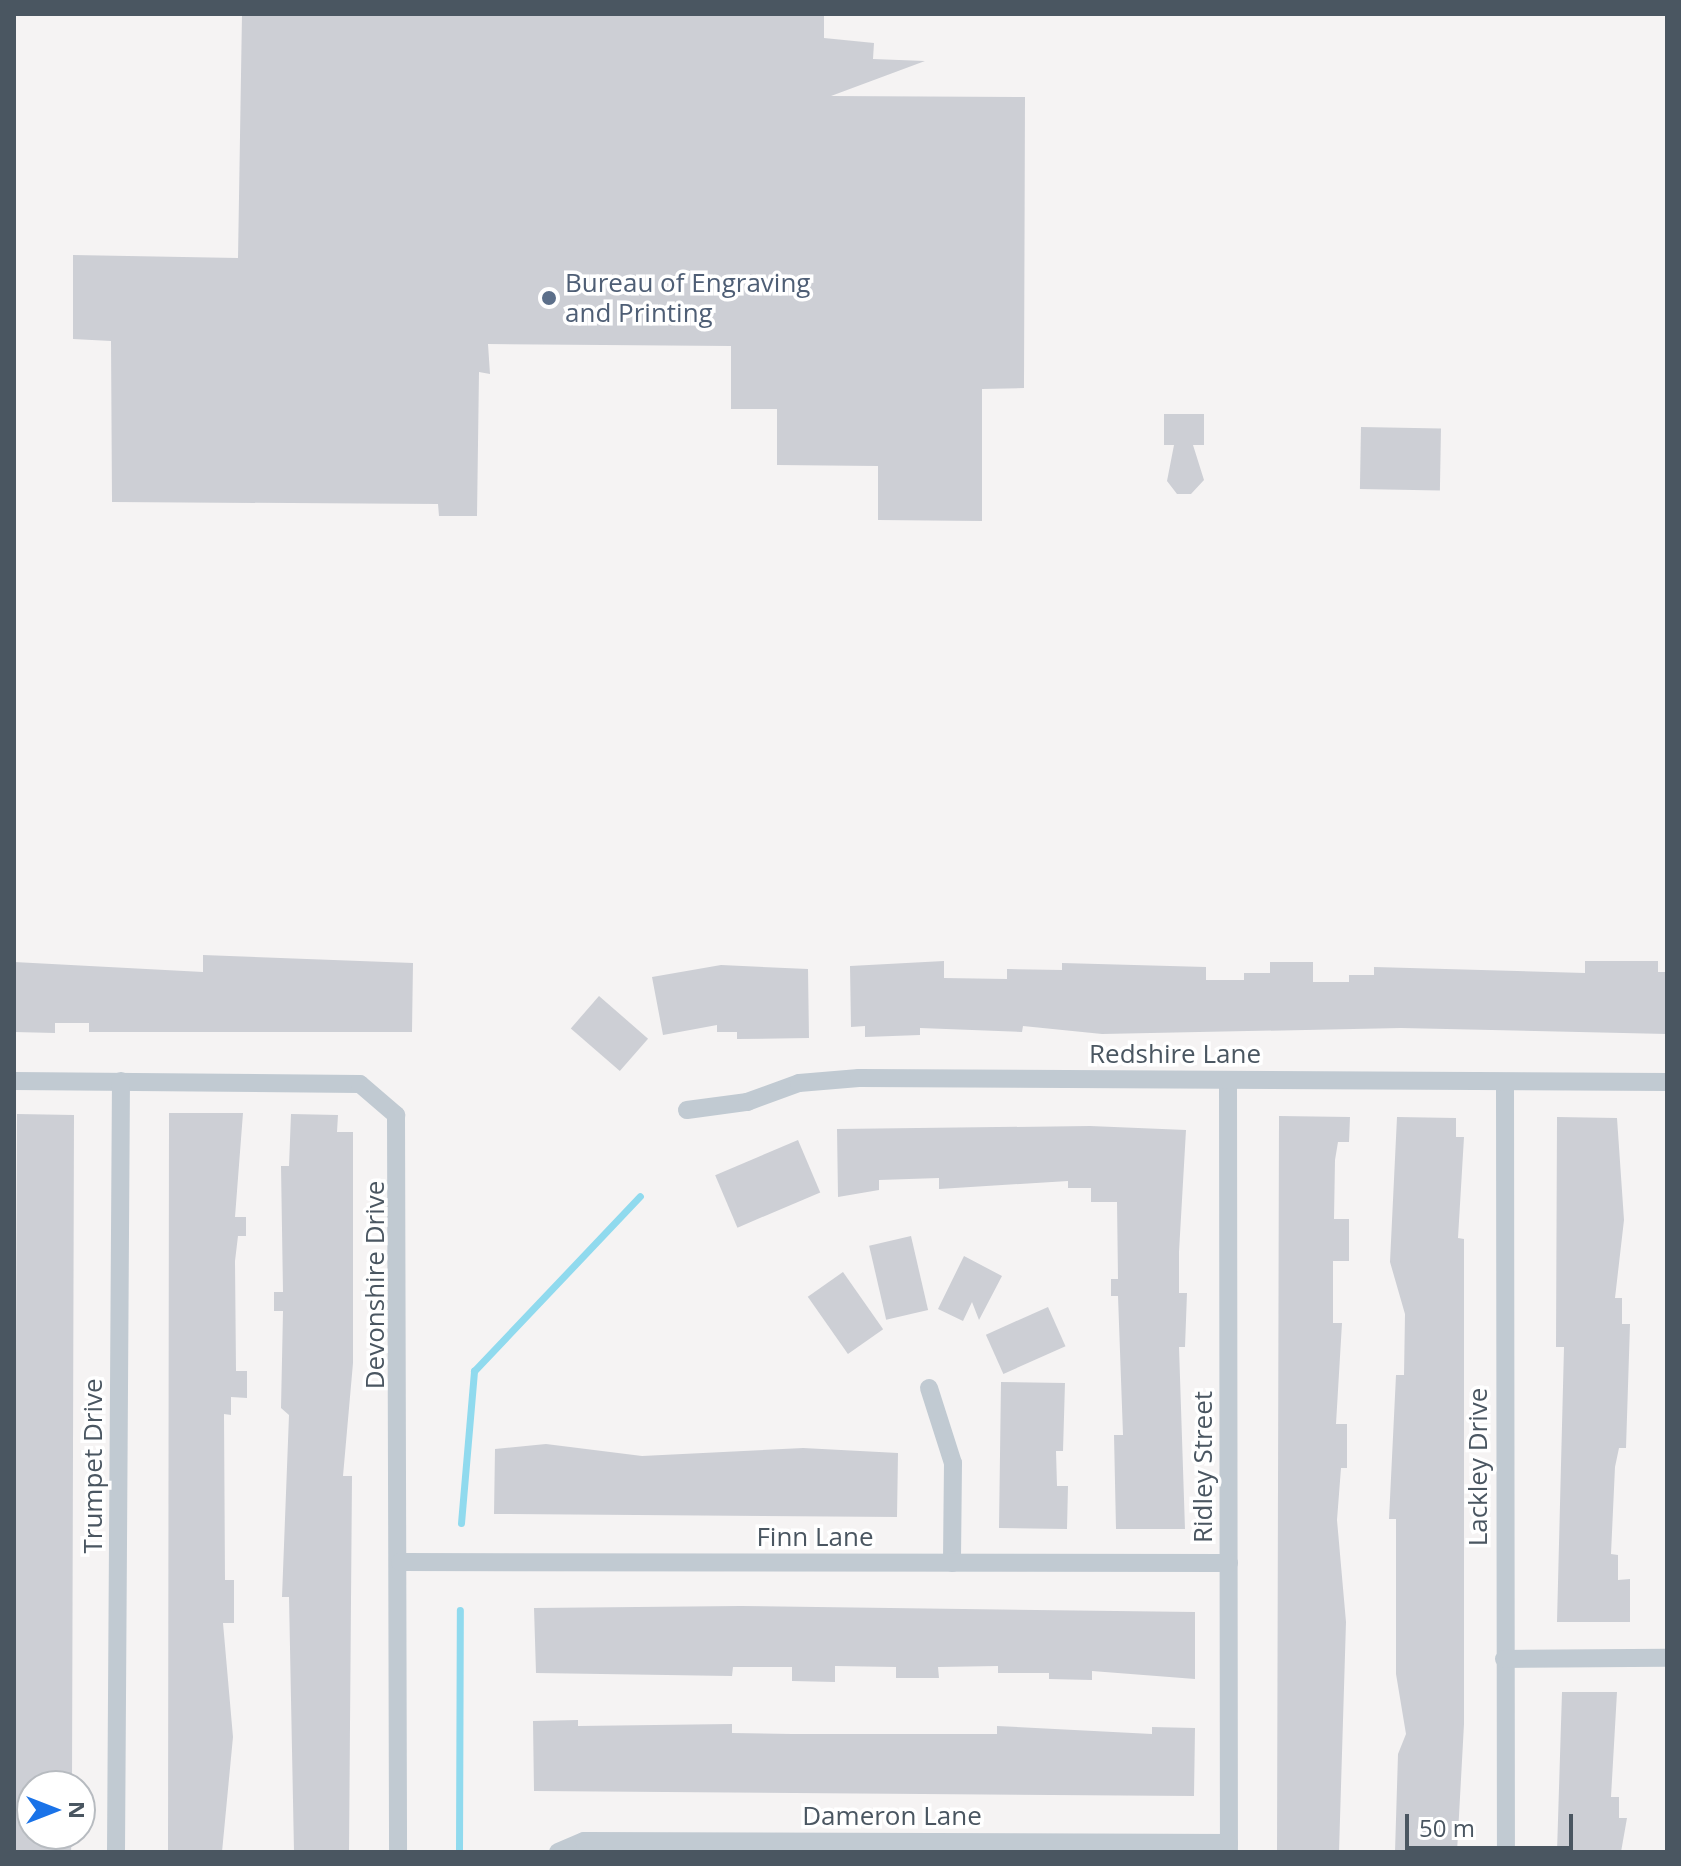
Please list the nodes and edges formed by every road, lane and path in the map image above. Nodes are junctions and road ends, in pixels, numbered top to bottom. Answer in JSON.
{"nodes":[{"id":1,"x":14,"y":1081,"type":"edge"},
{"id":2,"x":121,"y":1081,"type":"junction"},
{"id":3,"x":1228,"y":1081,"type":"junction"},
{"id":4,"x":1505,"y":1082,"type":"junction"},
{"id":5,"x":1667,"y":1082,"type":"edge"},
{"id":6,"x":687,"y":1110,"type":"dead end"},
{"id":7,"x":929,"y":1388,"type":"dead end"},
{"id":8,"x":400,"y":1562,"type":"junction"},
{"id":9,"x":952,"y":1563,"type":"junction"},
{"id":10,"x":1229,"y":1563,"type":"junction"},
{"id":11,"x":1667,"y":1658,"type":"edge"},
{"id":12,"x":1504,"y":1659,"type":"junction"},
{"id":13,"x":1229,"y":1847,"type":"edge"},
{"id":14,"x":116,"y":1852,"type":"edge"},
{"id":15,"x":398,"y":1852,"type":"edge"},
{"id":16,"x":558,"y":1852,"type":"edge"},
{"id":17,"x":1506,"y":1852,"type":"edge"}],
"edges":[{"from":1,"to":2,"type":"street","name":"Devonshire Drive"},
{"from":2,"to":8,"type":"street","name":"Devonshire Drive"},
{"from":2,"to":14,"type":"street","name":"Trumpet Drive"},
{"from":3,"to":4,"type":"street","name":"Redshire Lane"},
{"from":3,"to":6,"type":"street","name":"Redshire Lane"},
{"from":3,"to":10,"type":"street","name":"Ridley Street"},
{"from":4,"to":5,"type":"street","name":"Redshire Lane"},
{"from":4,"to":12,"type":"street","name":"Lackley Drive"},
{"from":7,"to":9,"type":"street"},
{"from":8,"to":9,"type":"street","name":"Finn Lane"},
{"from":8,"to":15,"type":"street","name":"Devonshire Drive"},
{"from":9,"to":10,"type":"street","name":"Finn Lane"},
{"from":10,"to":13,"type":"street","name":"Ridley Street"},
{"from":11,"to":12,"type":"street"},
{"from":12,"to":17,"type":"street","name":"Lackley Drive"},
{"from":13,"to":16,"type":"street","name":"Dameron Lane"}]}
